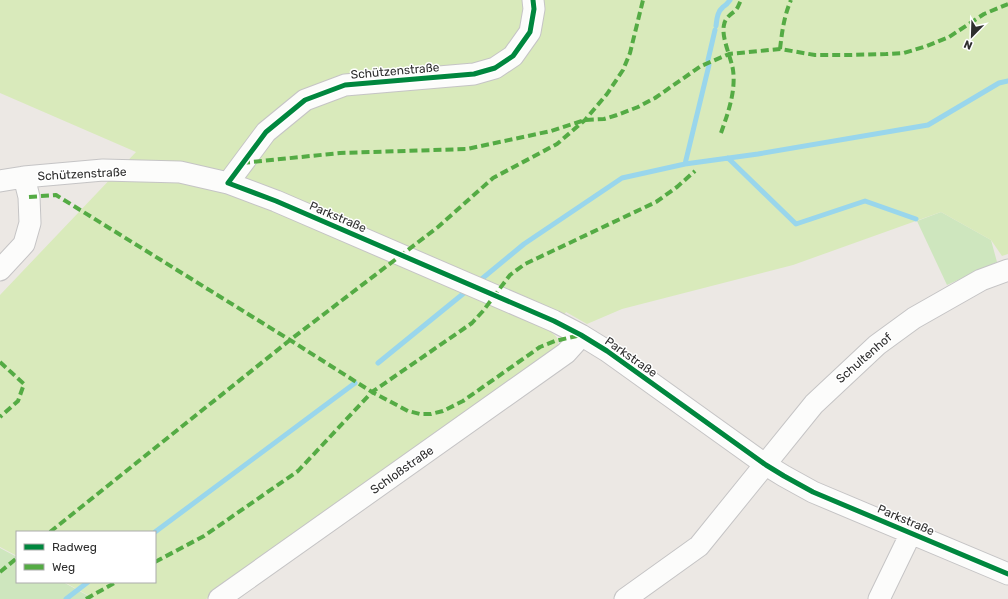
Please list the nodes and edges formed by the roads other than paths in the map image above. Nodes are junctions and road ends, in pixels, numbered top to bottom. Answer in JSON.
{"nodes":[{"id":1,"x":532,"y":0,"type":"edge"},
{"id":2,"x":24,"y":177,"type":"junction"},
{"id":3,"x":0,"y":180,"type":"edge"},
{"id":4,"x":228,"y":183,"type":"junction"},
{"id":5,"x":0,"y":270,"type":"edge"},
{"id":6,"x":1008,"y":270,"type":"edge"},
{"id":7,"x":581,"y":335,"type":"junction"},
{"id":8,"x":766,"y":465,"type":"junction"},
{"id":9,"x":911,"y":533,"type":"junction"},
{"id":10,"x":1008,"y":574,"type":"edge"},
{"id":11,"x":219,"y":599,"type":"edge"},
{"id":12,"x":625,"y":599,"type":"edge"},
{"id":13,"x":879,"y":599,"type":"edge"}],
"edges":[{"from":1,"to":4,"type":"street","name":"Schützenstraße"},
{"from":2,"to":3,"type":"street","name":"Schützenstraße"},
{"from":2,"to":4,"type":"street","name":"Schützenstraße"},
{"from":2,"to":5,"type":"street"},
{"from":4,"to":7,"type":"street","name":"Parkstraße"},
{"from":6,"to":8,"type":"street","name":"Schultenhof"},
{"from":7,"to":8,"type":"street","name":"Parkstraße"},
{"from":7,"to":11,"type":"street","name":"Schloßstraße"},
{"from":8,"to":9,"type":"street","name":"Parkstraße"},
{"from":8,"to":12,"type":"street","name":"Schultenhof"},
{"from":9,"to":10,"type":"street","name":"Parkstraße"},
{"from":9,"to":13,"type":"street"}]}
